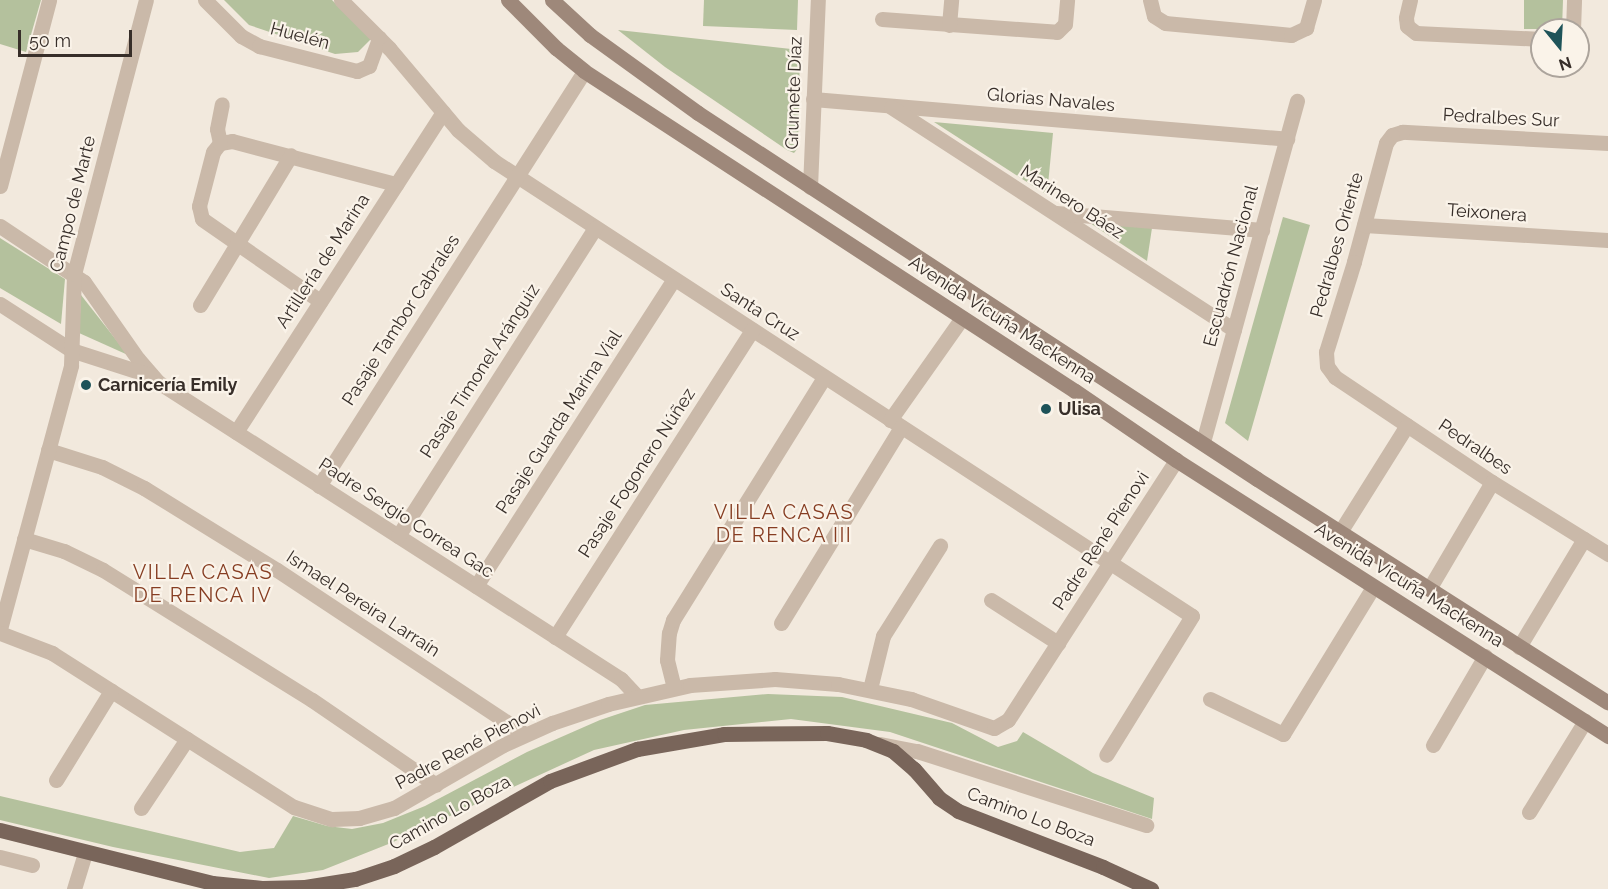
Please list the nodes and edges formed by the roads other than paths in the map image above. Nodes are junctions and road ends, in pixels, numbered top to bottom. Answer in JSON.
{"nodes":[{"id":1,"x":49,"y":0,"type":"edge"},
{"id":2,"x":146,"y":0,"type":"edge"},
{"id":3,"x":205,"y":0,"type":"edge"},
{"id":4,"x":342,"y":0,"type":"edge"},
{"id":5,"x":508,"y":0,"type":"edge"},
{"id":6,"x":552,"y":0,"type":"edge"},
{"id":7,"x":818,"y":0,"type":"edge"},
{"id":8,"x":951,"y":0,"type":"edge"},
{"id":9,"x":1067,"y":0,"type":"edge"},
{"id":10,"x":1150,"y":0,"type":"edge"},
{"id":11,"x":1314,"y":0,"type":"edge"},
{"id":12,"x":1410,"y":0,"type":"edge"},
{"id":13,"x":1574,"y":0,"type":"edge"},
{"id":14,"x":1573,"y":18,"type":"edge"},
{"id":15,"x":882,"y":19,"type":"dead end"},
{"id":16,"x":949,"y":25,"type":"junction"},
{"id":17,"x":380,"y":38,"type":"junction"},
{"id":18,"x":1530,"y":38,"type":"edge"},
{"id":19,"x":584,"y":71,"type":"junction"},
{"id":20,"x":813,"y":99,"type":"junction"},
{"id":21,"x":1297,"y":101,"type":"dead end"},
{"id":22,"x":222,"y":104,"type":"dead end"},
{"id":23,"x":889,"y":106,"type":"junction"},
{"id":24,"x":443,"y":112,"type":"junction"},
{"id":25,"x":1392,"y":135,"type":"joint"},
{"id":26,"x":1287,"y":139,"type":"junction"},
{"id":27,"x":220,"y":143,"type":"junction"},
{"id":28,"x":1608,"y":143,"type":"edge"},
{"id":29,"x":291,"y":155,"type":"junction"},
{"id":30,"x":516,"y":176,"type":"junction"},
{"id":31,"x":396,"y":184,"type":"junction"},
{"id":32,"x":0,"y":186,"type":"edge"},
{"id":33,"x":810,"y":187,"type":"junction"},
{"id":34,"x":1053,"y":212,"type":"junction"},
{"id":35,"x":1364,"y":225,"type":"junction"},
{"id":36,"x":0,"y":226,"type":"edge"},
{"id":37,"x":595,"y":228,"type":"junction"},
{"id":38,"x":1262,"y":230,"type":"junction"},
{"id":39,"x":1608,"y":240,"type":"edge"},
{"id":40,"x":237,"y":244,"type":"junction"},
{"id":41,"x":74,"y":274,"type":"junction"},
{"id":42,"x":675,"y":279,"type":"junction"},
{"id":43,"x":320,"y":301,"type":"junction"},
{"id":44,"x":0,"y":304,"type":"edge"},
{"id":45,"x":200,"y":304,"type":"dead end"},
{"id":46,"x":962,"y":318,"type":"junction"},
{"id":47,"x":752,"y":330,"type":"junction"},
{"id":48,"x":1234,"y":330,"type":"junction"},
{"id":49,"x":71,"y":350,"type":"junction"},
{"id":50,"x":1327,"y":366,"type":"joint"},
{"id":51,"x":1090,"y":370,"type":"junction"},
{"id":52,"x":152,"y":376,"type":"junction"},
{"id":53,"x":824,"y":377,"type":"junction"},
{"id":54,"x":1076,"y":391,"type":"junction"},
{"id":55,"x":896,"y":423,"type":"junction"},
{"id":56,"x":1407,"y":425,"type":"junction"},
{"id":57,"x":236,"y":432,"type":"junction"},
{"id":58,"x":1203,"y":442,"type":"junction"},
{"id":59,"x":48,"y":450,"type":"junction"},
{"id":60,"x":1176,"y":460,"type":"junction"},
{"id":61,"x":1257,"y":479,"type":"junction"},
{"id":62,"x":1492,"y":482,"type":"junction"},
{"id":63,"x":319,"y":486,"type":"junction"},
{"id":64,"x":1243,"y":503,"type":"junction"},
{"id":65,"x":1340,"y":532,"type":"junction"},
{"id":66,"x":398,"y":536,"type":"junction"},
{"id":67,"x":24,"y":539,"type":"junction"},
{"id":68,"x":1584,"y":539,"type":"junction"},
{"id":69,"x":940,"y":546,"type":"dead end"},
{"id":70,"x":1608,"y":554,"type":"edge"},
{"id":71,"x":1110,"y":563,"type":"junction"},
{"id":72,"x":1387,"y":563,"type":"junction"},
{"id":73,"x":476,"y":586,"type":"junction"},
{"id":74,"x":1373,"y":587,"type":"junction"},
{"id":75,"x":1429,"y":589,"type":"junction"},
{"id":76,"x":991,"y":600,"type":"dead end"},
{"id":77,"x":781,"y":623,"type":"dead end"},
{"id":78,"x":0,"y":631,"type":"edge"},
{"id":79,"x":555,"y":637,"type":"junction"},
{"id":80,"x":1058,"y":644,"type":"junction"},
{"id":81,"x":1519,"y":647,"type":"junction"},
{"id":82,"x":1485,"y":656,"type":"junction"},
{"id":83,"x":674,"y":688,"type":"junction"},
{"id":84,"x":870,"y":689,"type":"junction"},
{"id":85,"x":111,"y":691,"type":"junction"},
{"id":86,"x":637,"y":696,"type":"junction"},
{"id":87,"x":1210,"y":699,"type":"dead end"},
{"id":88,"x":1608,"y":703,"type":"edge"},
{"id":89,"x":1585,"y":721,"type":"junction"},
{"id":90,"x":525,"y":734,"type":"junction"},
{"id":91,"x":1608,"y":736,"type":"edge"},
{"id":92,"x":187,"y":739,"type":"junction"},
{"id":93,"x":880,"y":744,"type":"junction"},
{"id":94,"x":1432,"y":745,"type":"dead end"},
{"id":95,"x":1106,"y":755,"type":"dead end"},
{"id":96,"x":56,"y":780,"type":"dead end"},
{"id":97,"x":436,"y":785,"type":"junction"},
{"id":98,"x":141,"y":808,"type":"dead end"},
{"id":99,"x":1529,"y":812,"type":"dead end"},
{"id":100,"x":1146,"y":825,"type":"dead end"},
{"id":101,"x":0,"y":830,"type":"edge"},
{"id":102,"x":85,"y":852,"type":"junction"},
{"id":103,"x":0,"y":857,"type":"edge"},
{"id":104,"x":32,"y":866,"type":"dead end"},
{"id":105,"x":74,"y":889,"type":"edge"},
{"id":106,"x":1151,"y":889,"type":"edge"}],
"edges":[{"from":1,"to":32,"type":"street"},
{"from":2,"to":41,"type":"street","name":"Campo de Marte"},
{"from":3,"to":17,"type":"street","name":"Huelén"},
{"from":4,"to":17,"type":"street","name":"Santa Cruz"},
{"from":5,"to":19,"type":"street","name":"Avenida Vicuña Mackenna"},
{"from":6,"to":33,"type":"street","name":"Avenida Vicuña Mackenna"},
{"from":7,"to":20,"type":"street","name":"Grumete Díaz"},
{"from":8,"to":16,"type":"street"},
{"from":9,"to":16,"type":"street"},
{"from":10,"to":11,"type":"street"},
{"from":12,"to":18,"type":"street"},
{"from":13,"to":14,"type":"street"},
{"from":15,"to":16,"type":"street"},
{"from":17,"to":24,"type":"street","name":"Santa Cruz"},
{"from":19,"to":30,"type":"street","name":"Pasaje Tambor Cabrales"},
{"from":19,"to":46,"type":"street","name":"Avenida Vicuña Mackenna"},
{"from":20,"to":23,"type":"street","name":"Glorias Navales"},
{"from":20,"to":33,"type":"street","name":"Grumete Díaz"},
{"from":21,"to":26,"type":"street","name":"Escuadrón Nacional"},
{"from":22,"to":27,"type":"street"},
{"from":23,"to":26,"type":"street","name":"Glorias Navales"},
{"from":23,"to":34,"type":"street","name":"Marinero Báez"},
{"from":24,"to":30,"type":"street","name":"Santa Cruz"},
{"from":24,"to":31,"type":"street","name":"Artillería de Marina"},
{"from":25,"to":28,"type":"street","name":"Pedralbes Sur"},
{"from":25,"to":35,"type":"street","name":"Pedralbes Oriente"},
{"from":26,"to":38,"type":"street","name":"Escuadrón Nacional"},
{"from":27,"to":29,"type":"street"},
{"from":27,"to":40,"type":"street"},
{"from":29,"to":31,"type":"street"},
{"from":29,"to":40,"type":"street"},
{"from":30,"to":37,"type":"street","name":"Santa Cruz"},
{"from":30,"to":63,"type":"street","name":"Pasaje Tambor Cabrales"},
{"from":31,"to":43,"type":"street","name":"Artillería de Marina"},
{"from":33,"to":51,"type":"street","name":"Avenida Vicuña Mackenna"},
{"from":34,"to":38,"type":"street"},
{"from":34,"to":48,"type":"street","name":"Marinero Báez"},
{"from":35,"to":39,"type":"street","name":"Teixonera"},
{"from":35,"to":50,"type":"street","name":"Pedralbes Oriente"},
{"from":36,"to":41,"type":"street","name":"Padre Sergio Correa Gac"},
{"from":37,"to":42,"type":"street","name":"Santa Cruz"},
{"from":37,"to":66,"type":"street","name":"Pasaje Timonel Aránguiz"},
{"from":38,"to":48,"type":"street","name":"Escuadrón Nacional"},
{"from":40,"to":43,"type":"street"},
{"from":40,"to":45,"type":"street"},
{"from":41,"to":49,"type":"street","name":"Campo de Marte"},
{"from":41,"to":52,"type":"street","name":"Padre Sergio Correa Gac"},
{"from":42,"to":47,"type":"street","name":"Santa Cruz"},
{"from":42,"to":73,"type":"street","name":"Pasaje Guarda Marina Vial"},
{"from":43,"to":57,"type":"street","name":"Artillería de Marina"},
{"from":44,"to":49,"type":"street","name":"Padre Sergio Correa Gac"},
{"from":46,"to":54,"type":"street","name":"Avenida Vicuña Mackenna"},
{"from":46,"to":55,"type":"street"},
{"from":47,"to":53,"type":"street","name":"Santa Cruz"},
{"from":47,"to":79,"type":"street","name":"Pasaje Fogonero Núñez"},
{"from":48,"to":58,"type":"street","name":"Escuadrón Nacional"},
{"from":49,"to":52,"type":"street","name":"Padre Sergio Correa Gac"},
{"from":49,"to":59,"type":"street","name":"Campo de Marte"},
{"from":50,"to":56,"type":"street","name":"Pedralbes"},
{"from":51,"to":54,"type":"street"},
{"from":51,"to":58,"type":"street","name":"Avenida Vicuña Mackenna"},
{"from":52,"to":57,"type":"street","name":"Padre Sergio Correa Gac"},
{"from":53,"to":55,"type":"street","name":"Santa Cruz"},
{"from":53,"to":83,"type":"street"},
{"from":54,"to":60,"type":"street","name":"Avenida Vicuña Mackenna"},
{"from":55,"to":71,"type":"street","name":"Santa Cruz"},
{"from":55,"to":77,"type":"street"},
{"from":56,"to":62,"type":"street","name":"Pedralbes"},
{"from":56,"to":65,"type":"street"},
{"from":57,"to":63,"type":"street","name":"Padre Sergio Correa Gac"},
{"from":58,"to":61,"type":"street","name":"Avenida Vicuña Mackenna"},
{"from":59,"to":67,"type":"street","name":"Campo de Marte"},
{"from":59,"to":90,"type":"street","name":"Ismael Pereira Larraín"},
{"from":60,"to":64,"type":"street","name":"Avenida Vicuña Mackenna"},
{"from":60,"to":71,"type":"street","name":"Padre René Pienovi"},
{"from":61,"to":64,"type":"street"},
{"from":61,"to":65,"type":"street","name":"Avenida Vicuña Mackenna"},
{"from":62,"to":68,"type":"street","name":"Pedralbes"},
{"from":62,"to":75,"type":"street"},
{"from":63,"to":66,"type":"street","name":"Padre Sergio Correa Gac"},
{"from":64,"to":74,"type":"street","name":"Avenida Vicuña Mackenna"},
{"from":65,"to":72,"type":"street","name":"Avenida Vicuña Mackenna"},
{"from":66,"to":73,"type":"street","name":"Padre Sergio Correa Gac"},
{"from":67,"to":78,"type":"street","name":"Campo de Marte"},
{"from":67,"to":97,"type":"street"},
{"from":68,"to":70,"type":"street","name":"Pedralbes"},
{"from":68,"to":81,"type":"street"},
{"from":69,"to":84,"type":"street"},
{"from":71,"to":80,"type":"street","name":"Padre René Pienovi"},
{"from":71,"to":95,"type":"street","name":"Santa Cruz"},
{"from":72,"to":74,"type":"street"},
{"from":72,"to":75,"type":"street","name":"Avenida Vicuña Mackenna"},
{"from":73,"to":79,"type":"street","name":"Padre Sergio Correa Gac"},
{"from":74,"to":82,"type":"street","name":"Avenida Vicuña Mackenna"},
{"from":74,"to":87,"type":"street"},
{"from":75,"to":81,"type":"street","name":"Avenida Vicuña Mackenna"},
{"from":76,"to":80,"type":"street"},
{"from":78,"to":85,"type":"street","name":"Padre René Pienovi"},
{"from":79,"to":86,"type":"street","name":"Padre Sergio Correa Gac"},
{"from":80,"to":84,"type":"street","name":"Padre René Pienovi"},
{"from":81,"to":88,"type":"street","name":"Avenida Vicuña Mackenna"},
{"from":82,"to":89,"type":"street","name":"Avenida Vicuña Mackenna"},
{"from":82,"to":94,"type":"street"},
{"from":83,"to":84,"type":"street","name":"Padre René Pienovi"},
{"from":83,"to":86,"type":"street","name":"Padre René Pienovi"},
{"from":85,"to":92,"type":"street","name":"Padre René Pienovi"},
{"from":85,"to":96,"type":"street"},
{"from":86,"to":90,"type":"street","name":"Padre René Pienovi"},
{"from":89,"to":91,"type":"street","name":"Avenida Vicuña Mackenna"},
{"from":89,"to":99,"type":"street"},
{"from":90,"to":97,"type":"street","name":"Padre René Pienovi"},
{"from":92,"to":97,"type":"street","name":"Padre René Pienovi"},
{"from":92,"to":98,"type":"street"},
{"from":93,"to":100,"type":"street","name":"Camino Lo Boza"},
{"from":93,"to":102,"type":"main road","name":"Camino Lo Boza"},
{"from":93,"to":106,"type":"main road","name":"Camino Lo Boza"},
{"from":101,"to":102,"type":"main road","name":"Camino Lo Boza"},
{"from":102,"to":105,"type":"street"},
{"from":103,"to":104,"type":"street"}]}
